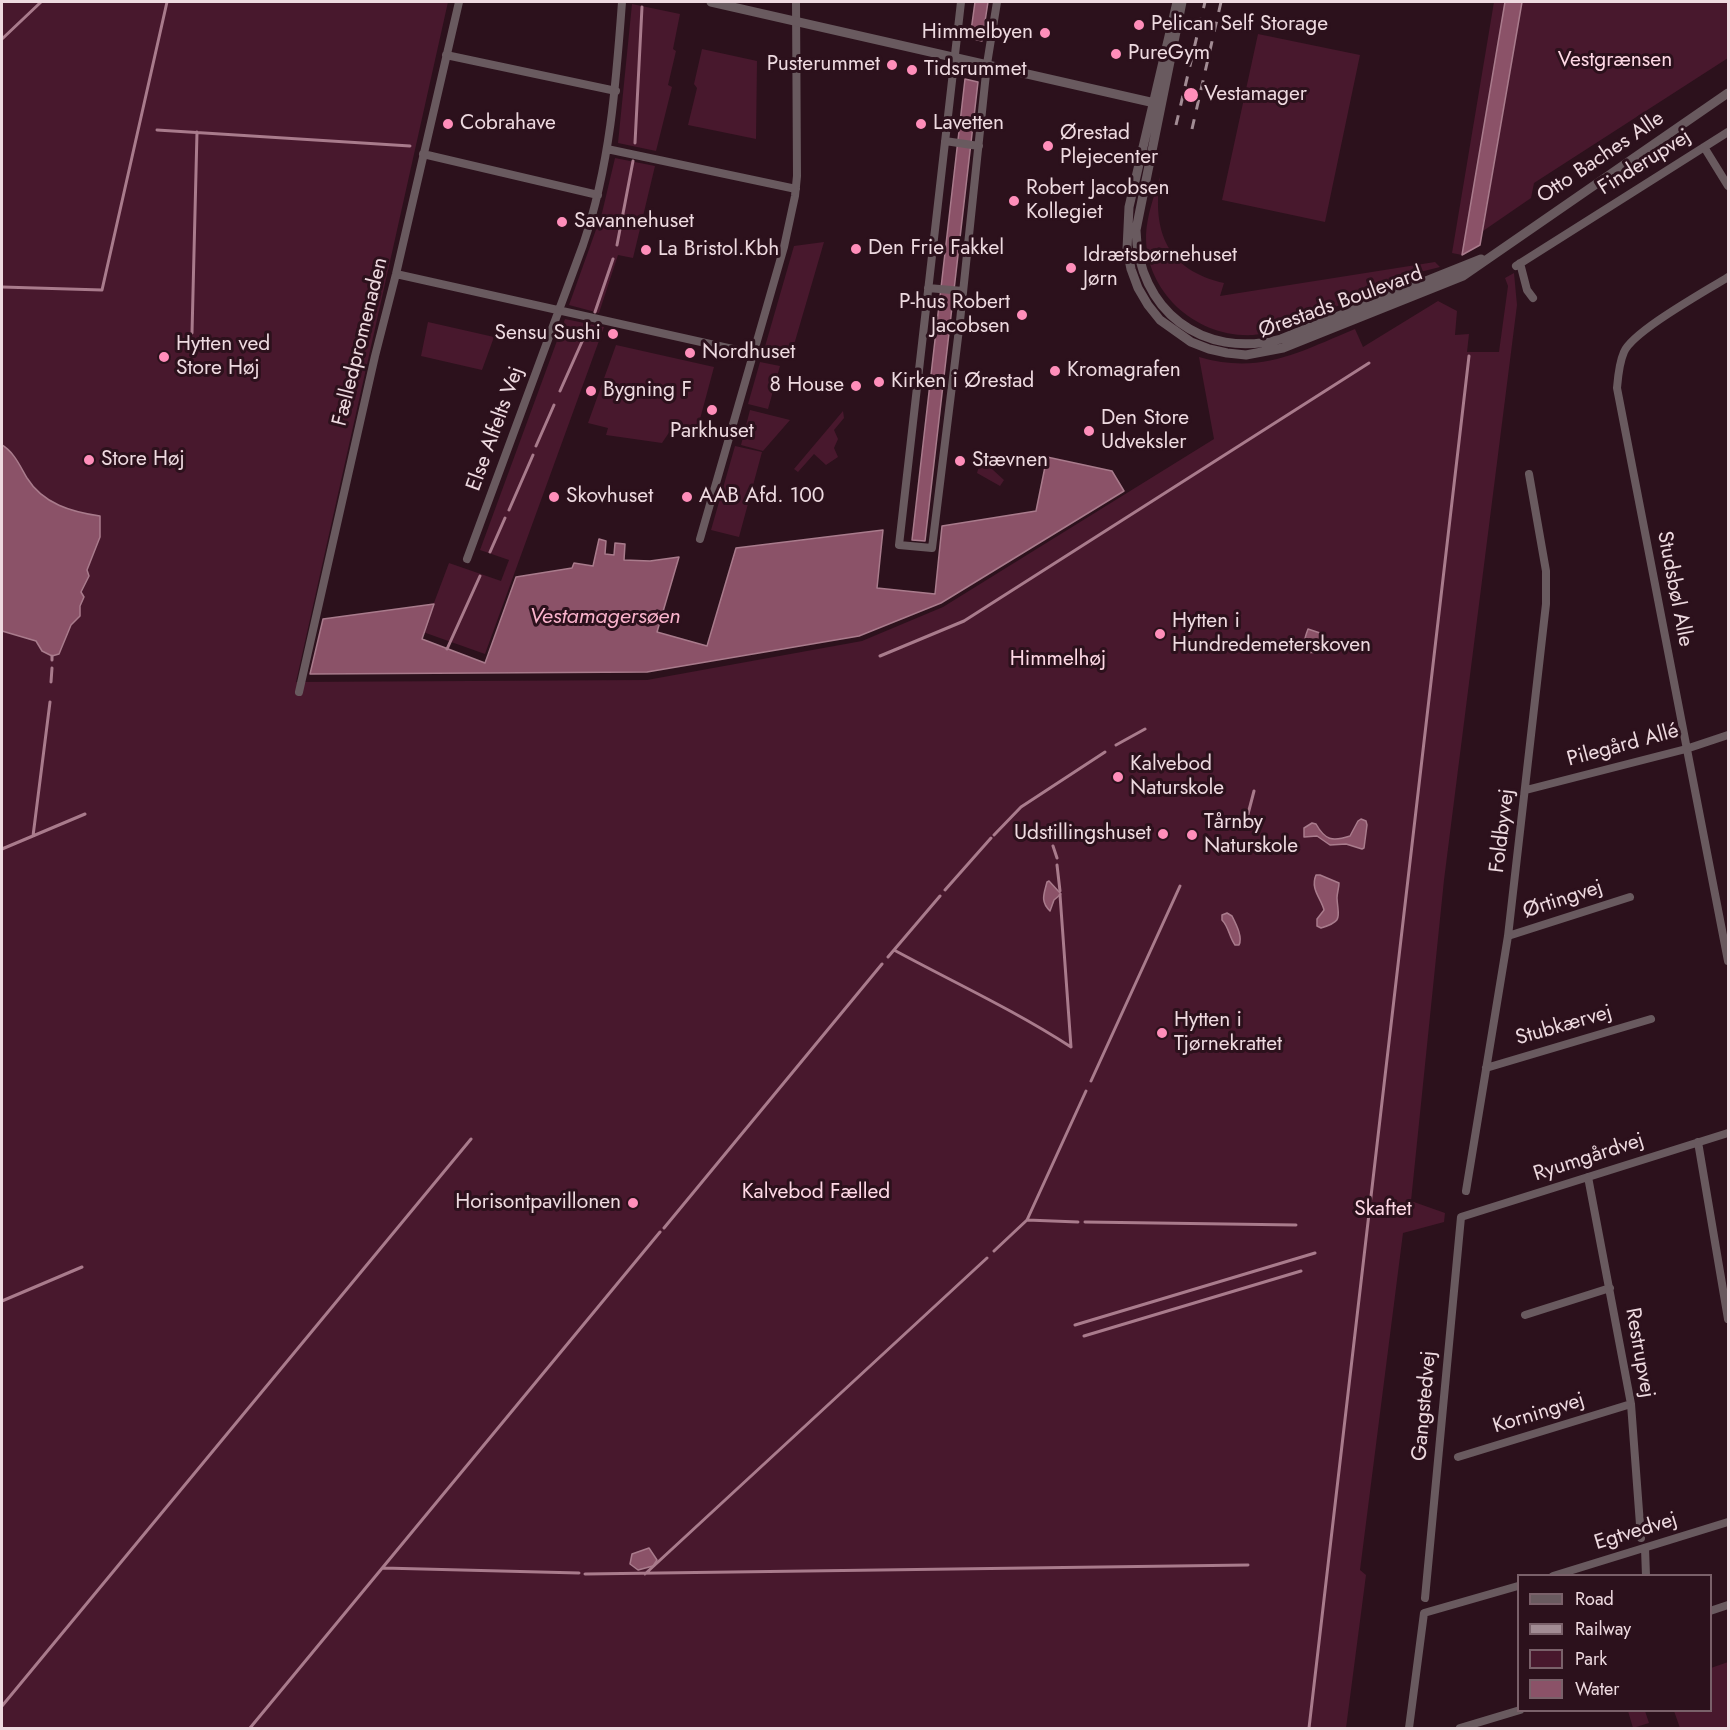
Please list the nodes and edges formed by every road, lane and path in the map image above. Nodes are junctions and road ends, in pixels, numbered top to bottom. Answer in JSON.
{"nodes":[{"id":1,"x":459,"y":2,"type":"edge"},
{"id":2,"x":622,"y":2,"type":"edge"},
{"id":3,"x":711,"y":2,"type":"edge"},
{"id":4,"x":796,"y":2,"type":"edge"},
{"id":5,"x":961,"y":2,"type":"edge"},
{"id":6,"x":997,"y":2,"type":"edge"},
{"id":7,"x":1177,"y":2,"type":"edge"},
{"id":8,"x":1182,"y":2,"type":"edge"},
{"id":9,"x":796,"y":20,"type":"junction"},
{"id":10,"x":446,"y":55,"type":"junction"},
{"id":11,"x":954,"y":56,"type":"junction"},
{"id":12,"x":987,"y":64,"type":"junction"},
{"id":13,"x":615,"y":91,"type":"junction"},
{"id":14,"x":1728,"y":93,"type":"edge"},
{"id":15,"x":1158,"y":104,"type":"junction"},
{"id":16,"x":1728,"y":132,"type":"edge"},
{"id":17,"x":945,"y":141,"type":"junction"},
{"id":18,"x":979,"y":146,"type":"junction"},
{"id":19,"x":1704,"y":147,"type":"junction"},
{"id":20,"x":607,"y":149,"type":"junction"},
{"id":21,"x":423,"y":154,"type":"junction"},
{"id":22,"x":1728,"y":186,"type":"edge"},
{"id":23,"x":796,"y":189,"type":"junction"},
{"id":24,"x":598,"y":195,"type":"junction"},
{"id":25,"x":396,"y":274,"type":"junction"},
{"id":26,"x":1728,"y":277,"type":"edge"},
{"id":27,"x":1444,"y":279,"type":"joint"},
{"id":28,"x":928,"y":288,"type":"junction"},
{"id":29,"x":960,"y":291,"type":"junction"},
{"id":30,"x":1533,"y":298,"type":"dead end"},
{"id":31,"x":558,"y":311,"type":"junction"},
{"id":32,"x":754,"y":354,"type":"junction"},
{"id":33,"x":1529,"y":474,"type":"dead end"},
{"id":34,"x":700,"y":539,"type":"dead end"},
{"id":35,"x":467,"y":559,"type":"dead end"},
{"id":36,"x":299,"y":692,"type":"dead end"},
{"id":37,"x":1728,"y":735,"type":"edge"},
{"id":38,"x":1686,"y":749,"type":"junction"},
{"id":39,"x":1526,"y":790,"type":"junction"},
{"id":40,"x":1629,"y":897,"type":"dead end"},
{"id":41,"x":1508,"y":936,"type":"junction"},
{"id":42,"x":1728,"y":961,"type":"edge"},
{"id":43,"x":1651,"y":1019,"type":"dead end"},
{"id":44,"x":1486,"y":1068,"type":"junction"},
{"id":45,"x":1728,"y":1133,"type":"edge"},
{"id":46,"x":1698,"y":1142,"type":"junction"},
{"id":47,"x":1588,"y":1177,"type":"junction"},
{"id":48,"x":1466,"y":1191,"type":"dead end"},
{"id":49,"x":1461,"y":1217,"type":"joint"},
{"id":50,"x":1610,"y":1288,"type":"junction"},
{"id":51,"x":1525,"y":1315,"type":"dead end"},
{"id":52,"x":1728,"y":1319,"type":"edge"},
{"id":53,"x":1631,"y":1404,"type":"junction"},
{"id":54,"x":1458,"y":1457,"type":"dead end"},
{"id":55,"x":1728,"y":1522,"type":"edge"},
{"id":56,"x":1641,"y":1538,"type":"dead end"},
{"id":57,"x":1645,"y":1548,"type":"junction"},
{"id":58,"x":1556,"y":1574,"type":"edge"},
{"id":59,"x":1646,"y":1574,"type":"edge"},
{"id":60,"x":1517,"y":1586,"type":"edge"},
{"id":61,"x":1425,"y":1598,"type":"dead end"},
{"id":62,"x":1728,"y":1605,"type":"edge"},
{"id":63,"x":1712,"y":1610,"type":"edge"},
{"id":64,"x":1517,"y":1711,"type":"edge"},
{"id":65,"x":1409,"y":1728,"type":"edge"},
{"id":66,"x":1460,"y":1728,"type":"edge"}],
"edges":[{"from":1,"to":10,"type":"street","name":"Fælledpromenaden"},
{"from":2,"to":13,"type":"street","name":"Else Alfelts Vej"},
{"from":3,"to":9,"type":"street"},
{"from":4,"to":9,"type":"street"},
{"from":5,"to":11,"type":"street"},
{"from":6,"to":12,"type":"street"},
{"from":7,"to":15,"type":"street","name":"Ørestads Boulevard"},
{"from":8,"to":15,"type":"street","name":"Ørestads Boulevard"},
{"from":9,"to":11,"type":"street"},
{"from":9,"to":23,"type":"street"},
{"from":10,"to":13,"type":"street"},
{"from":10,"to":21,"type":"street","name":"Fælledpromenaden"},
{"from":11,"to":12,"type":"street"},
{"from":11,"to":17,"type":"street"},
{"from":12,"to":15,"type":"street"},
{"from":12,"to":18,"type":"street"},
{"from":13,"to":20,"type":"street","name":"Else Alfelts Vej"},
{"from":14,"to":27,"type":"street","name":"Otto Baches Alle"},
{"from":15,"to":27,"type":"street","name":"Ørestads Boulevard"},
{"from":16,"to":19,"type":"street","name":"Finderupvej"},
{"from":17,"to":18,"type":"street"},
{"from":17,"to":28,"type":"street"},
{"from":18,"to":29,"type":"street"},
{"from":19,"to":22,"type":"street"},
{"from":19,"to":30,"type":"street","name":"Finderupvej"},
{"from":20,"to":23,"type":"street"},
{"from":20,"to":24,"type":"street","name":"Else Alfelts Vej"},
{"from":21,"to":24,"type":"street"},
{"from":21,"to":25,"type":"street","name":"Fælledpromenaden"},
{"from":23,"to":32,"type":"street"},
{"from":24,"to":31,"type":"street","name":"Else Alfelts Vej"},
{"from":25,"to":31,"type":"street"},
{"from":25,"to":36,"type":"street","name":"Fælledpromenaden"},
{"from":26,"to":38,"type":"street","name":"Studsbøl Alle"},
{"from":28,"to":29,"type":"street"},
{"from":28,"to":29,"type":"street"},
{"from":31,"to":32,"type":"street"},
{"from":31,"to":35,"type":"street","name":"Else Alfelts Vej"},
{"from":32,"to":34,"type":"street"},
{"from":33,"to":39,"type":"street","name":"Foldbyvej"},
{"from":37,"to":38,"type":"street","name":"Pilegård Allé"},
{"from":38,"to":39,"type":"street","name":"Pilegård Allé"},
{"from":38,"to":42,"type":"street","name":"Studsbøl Alle"},
{"from":39,"to":41,"type":"street","name":"Foldbyvej"},
{"from":40,"to":41,"type":"street","name":"Ørtingvej"},
{"from":41,"to":44,"type":"street","name":"Foldbyvej"},
{"from":43,"to":44,"type":"street","name":"Stubkærvej"},
{"from":44,"to":48,"type":"street","name":"Foldbyvej"},
{"from":45,"to":46,"type":"street","name":"Ryumgårdvej"},
{"from":46,"to":47,"type":"street","name":"Ryumgårdvej"},
{"from":46,"to":52,"type":"street"},
{"from":47,"to":49,"type":"street","name":"Ryumgårdvej"},
{"from":47,"to":50,"type":"street","name":"Restrupvej"},
{"from":49,"to":61,"type":"street","name":"Gangstedvej"},
{"from":50,"to":51,"type":"street"},
{"from":50,"to":53,"type":"street","name":"Restrupvej"},
{"from":53,"to":54,"type":"street","name":"Korningvej"},
{"from":53,"to":56,"type":"street","name":"Restrupvej"},
{"from":55,"to":57,"type":"street","name":"Egtvedvej"},
{"from":57,"to":58,"type":"street","name":"Egtvedvej"},
{"from":57,"to":59,"type":"street"},
{"from":60,"to":65,"type":"street"},
{"from":62,"to":63,"type":"street"},
{"from":64,"to":66,"type":"street"}]}
